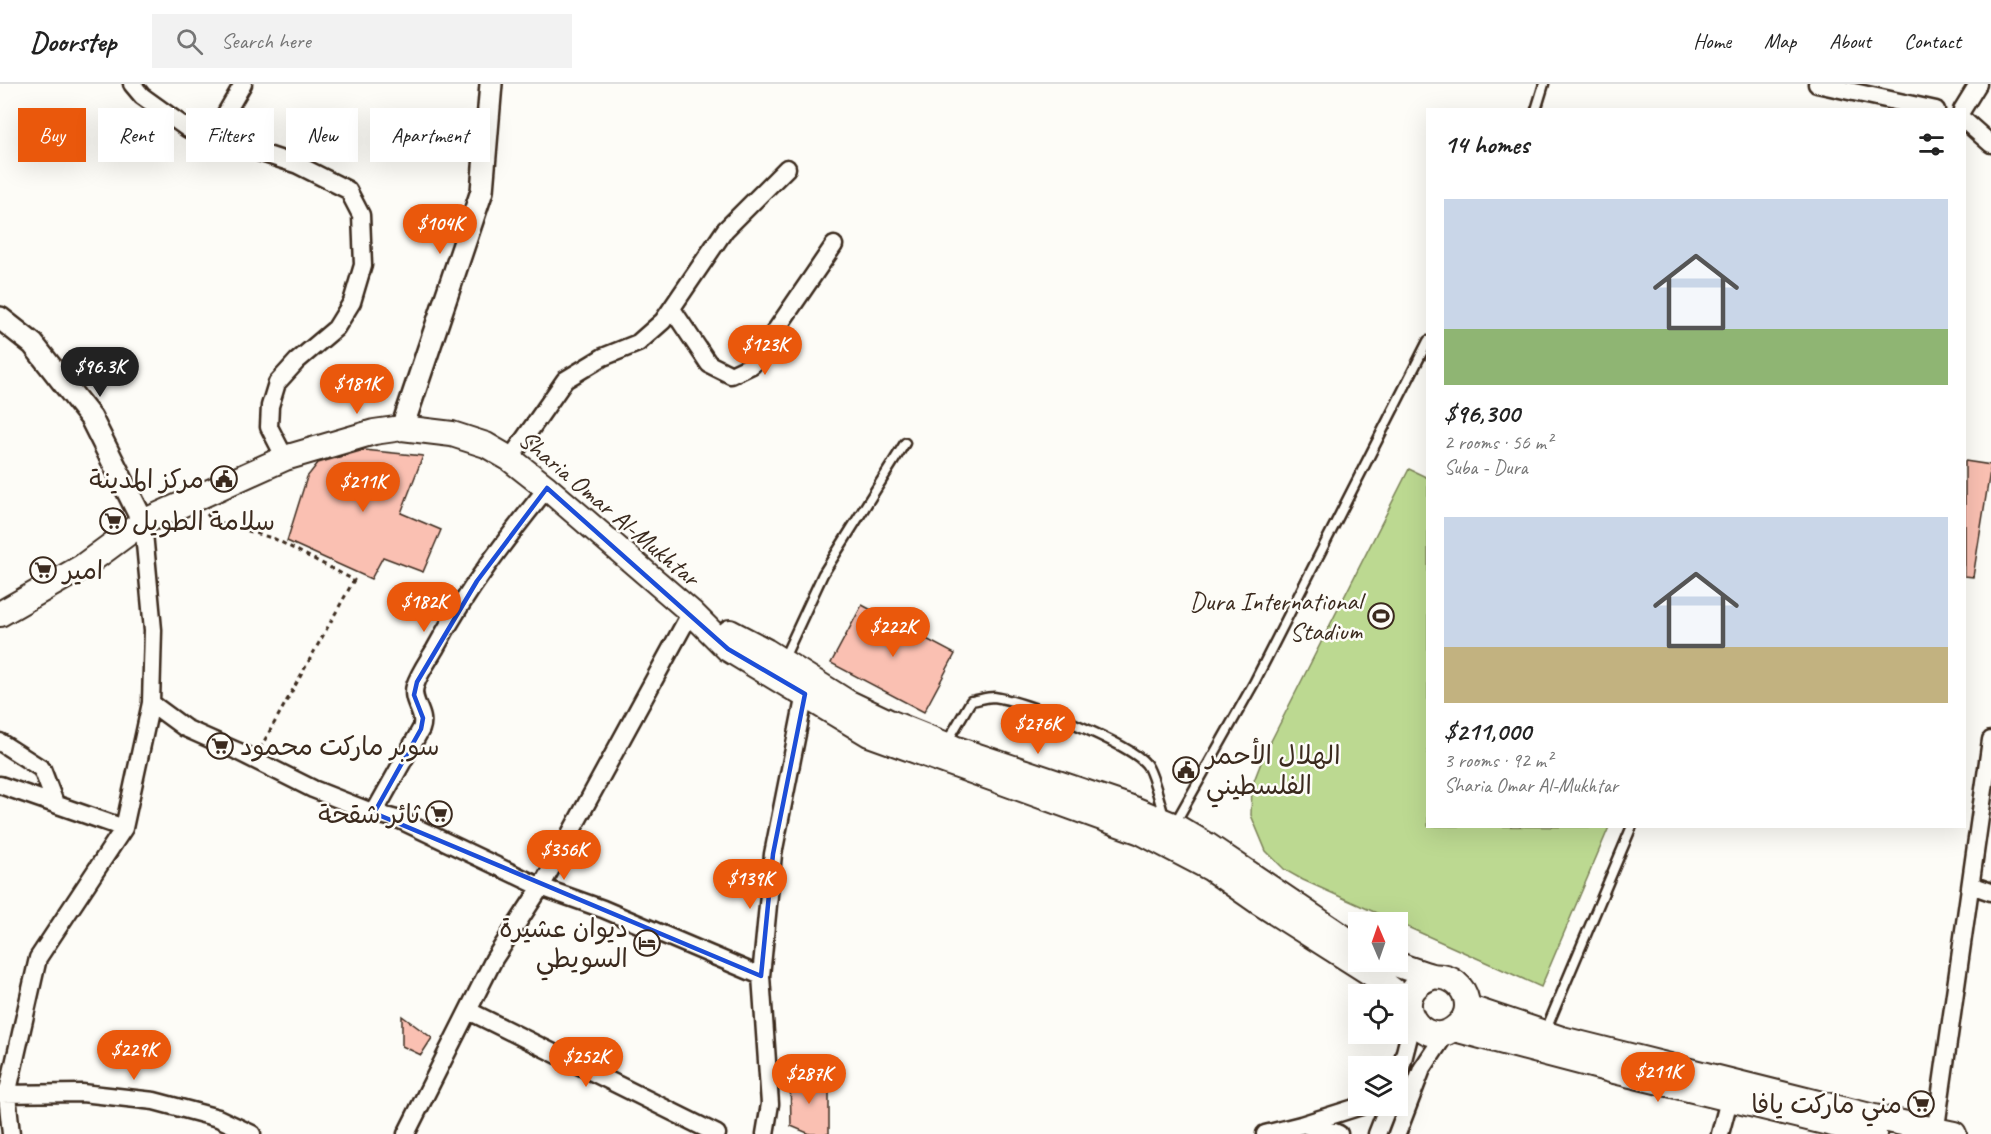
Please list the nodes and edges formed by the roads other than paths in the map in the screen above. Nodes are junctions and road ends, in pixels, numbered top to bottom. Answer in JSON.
{"nodes":[{"id":1,"x":132,"y":84,"type":"edge"},
{"id":2,"x":243,"y":84,"type":"edge"},
{"id":3,"x":491,"y":84,"type":"edge"},
{"id":4,"x":1544,"y":84,"type":"edge"},
{"id":5,"x":1817,"y":84,"type":"edge"},
{"id":6,"x":1978,"y":84,"type":"edge"},
{"id":7,"x":229,"y":108,"type":"edge"},
{"id":8,"x":1537,"y":108,"type":"edge"},
{"id":9,"x":1927,"y":108,"type":"edge"},
{"id":10,"x":1963,"y":108,"type":"edge"},
{"id":11,"x":1966,"y":122,"type":"edge"},
{"id":12,"x":186,"y":128,"type":"edge"},
{"id":13,"x":1991,"y":144,"type":"edge"},
{"id":14,"x":274,"y":157,"type":"edge"},
{"id":15,"x":787,"y":168,"type":"dead end"},
{"id":16,"x":834,"y":245,"type":"dead end"},
{"id":17,"x":672,"y":309,"type":"junction"},
{"id":18,"x":0,"y":318,"type":"edge"},
{"id":19,"x":1426,"y":345,"type":"edge"},
{"id":20,"x":402,"y":428,"type":"junction"},
{"id":21,"x":905,"y":443,"type":"dead end"},
{"id":22,"x":285,"y":458,"type":"junction"},
{"id":23,"x":510,"y":459,"type":"junction"},
{"id":24,"x":547,"y":488,"type":"junction"},
{"id":25,"x":142,"y":522,"type":"junction"},
{"id":26,"x":691,"y":612,"type":"junction"},
{"id":27,"x":0,"y":614,"type":"edge"},
{"id":28,"x":782,"y":661,"type":"junction"},
{"id":29,"x":805,"y":694,"type":"junction"},
{"id":30,"x":151,"y":703,"type":"junction"},
{"id":31,"x":1991,"y":740,"type":"edge"},
{"id":32,"x":0,"y":742,"type":"edge"},
{"id":33,"x":945,"y":745,"type":"junction"},
{"id":34,"x":0,"y":784,"type":"edge"},
{"id":35,"x":55,"y":803,"type":"junction"},
{"id":36,"x":374,"y":813,"type":"junction"},
{"id":37,"x":1170,"y":823,"type":"junction"},
{"id":38,"x":124,"y":828,"type":"junction"},
{"id":39,"x":1631,"y":828,"type":"edge"},
{"id":40,"x":1971,"y":885,"type":"junction"},
{"id":41,"x":541,"y":887,"type":"junction"},
{"id":42,"x":1991,"y":892,"type":"edge"},
{"id":43,"x":1348,"y":940,"type":"edge"},
{"id":44,"x":1408,"y":969,"type":"edge"},
{"id":45,"x":761,"y":976,"type":"junction"},
{"id":46,"x":1432,"y":977,"type":"junction"},
{"id":47,"x":1382,"y":984,"type":"edge"},
{"id":48,"x":1408,"y":998,"type":"edge"},
{"id":49,"x":1467,"y":1007,"type":"junction"},
{"id":50,"x":1408,"y":1010,"type":"edge"},
{"id":51,"x":470,"y":1011,"type":"junction"},
{"id":52,"x":1450,"y":1031,"type":"junction"},
{"id":53,"x":1545,"y":1033,"type":"junction"},
{"id":54,"x":1732,"y":1090,"type":"junction"},
{"id":55,"x":3,"y":1094,"type":"edge"},
{"id":56,"x":1348,"y":1110,"type":"edge"},
{"id":57,"x":1384,"y":1116,"type":"edge"},
{"id":58,"x":1301,"y":1125,"type":"junction"},
{"id":59,"x":1942,"y":1133,"type":"edge"},
{"id":60,"x":11,"y":1134,"type":"edge"},
{"id":61,"x":252,"y":1134,"type":"edge"},
{"id":62,"x":406,"y":1134,"type":"edge"},
{"id":63,"x":717,"y":1134,"type":"edge"},
{"id":64,"x":765,"y":1134,"type":"edge"},
{"id":65,"x":1265,"y":1134,"type":"edge"},
{"id":66,"x":1339,"y":1134,"type":"edge"},
{"id":67,"x":1377,"y":1134,"type":"edge"},
{"id":68,"x":1397,"y":1134,"type":"edge"},
{"id":69,"x":1720,"y":1134,"type":"edge"},
{"id":70,"x":1874,"y":1134,"type":"edge"}],
"edges":[{"from":1,"to":12,"type":"street"},
{"from":2,"to":7,"type":"street"},
{"from":3,"to":20,"type":"street"},
{"from":4,"to":8,"type":"lane"},
{"from":5,"to":9,"type":"street"},
{"from":6,"to":10,"type":"street"},
{"from":11,"to":13,"type":"street"},
{"from":14,"to":22,"type":"street"},
{"from":15,"to":17,"type":"street"},
{"from":16,"to":17,"type":"street"},
{"from":17,"to":23,"type":"street"},
{"from":18,"to":25,"type":"street"},
{"from":19,"to":37,"type":"lane"},
{"from":20,"to":22,"type":"main road","name":"Sharia Omar Al-Mukhtar"},
{"from":20,"to":23,"type":"main road","name":"Sharia Omar Al-Mukhtar"},
{"from":21,"to":28,"type":"lane"},
{"from":22,"to":25,"type":"main road","name":"Sharia Omar Al-Mukhtar"},
{"from":23,"to":24,"type":"main road","name":"Sharia Omar Al-Mukhtar"},
{"from":24,"to":26,"type":"main road","name":"Sharia Omar Al-Mukhtar"},
{"from":24,"to":36,"type":"street"},
{"from":25,"to":27,"type":"main road","name":"Sharia Omar Al-Mukhtar"},
{"from":25,"to":30,"type":"street"},
{"from":26,"to":28,"type":"main road","name":"Sharia Omar Al-Mukhtar"},
{"from":26,"to":29,"type":"main road","name":"Sharia Omar Al-Mukhtar"},
{"from":26,"to":41,"type":"street"},
{"from":28,"to":33,"type":"main road","name":"Sharia Omar Al-Mukhtar"},
{"from":29,"to":45,"type":"street"},
{"from":29,"to":47,"type":"main road","name":"Sharia Omar Al-Mukhtar"},
{"from":30,"to":36,"type":"street"},
{"from":30,"to":38,"type":"street"},
{"from":31,"to":40,"type":"street"},
{"from":32,"to":35,"type":"street"},
{"from":33,"to":37,"type":"main road","name":"Sharia Omar Al-Mukhtar"},
{"from":33,"to":37,"type":"lane"},
{"from":34,"to":35,"type":"street"},
{"from":35,"to":38,"type":"street"},
{"from":36,"to":41,"type":"street"},
{"from":37,"to":43,"type":"main road","name":"Sharia Omar Al-Mukhtar"},
{"from":38,"to":55,"type":"street"},
{"from":39,"to":53,"type":"lane"},
{"from":40,"to":42,"type":"street"},
{"from":40,"to":59,"type":"street"},
{"from":41,"to":45,"type":"street"},
{"from":41,"to":51,"type":"street"},
{"from":44,"to":46,"type":"main road"},
{"from":45,"to":64,"type":"street"},
{"from":46,"to":48,"type":"main road"},
{"from":46,"to":49,"type":"main road"},
{"from":49,"to":52,"type":"main road"},
{"from":49,"to":53,"type":"main road"},
{"from":50,"to":52,"type":"main road"},
{"from":51,"to":62,"type":"street"},
{"from":51,"to":63,"type":"street"},
{"from":52,"to":54,"type":"main road"},
{"from":52,"to":68,"type":"street"},
{"from":53,"to":54,"type":"main road"},
{"from":54,"to":59,"type":"main road"},
{"from":54,"to":69,"type":"street"},
{"from":54,"to":70,"type":"main road"},
{"from":55,"to":60,"type":"street"},
{"from":55,"to":61,"type":"street"},
{"from":56,"to":58,"type":"street"},
{"from":57,"to":67,"type":"street"},
{"from":58,"to":65,"type":"street"},
{"from":58,"to":66,"type":"street"}]}
